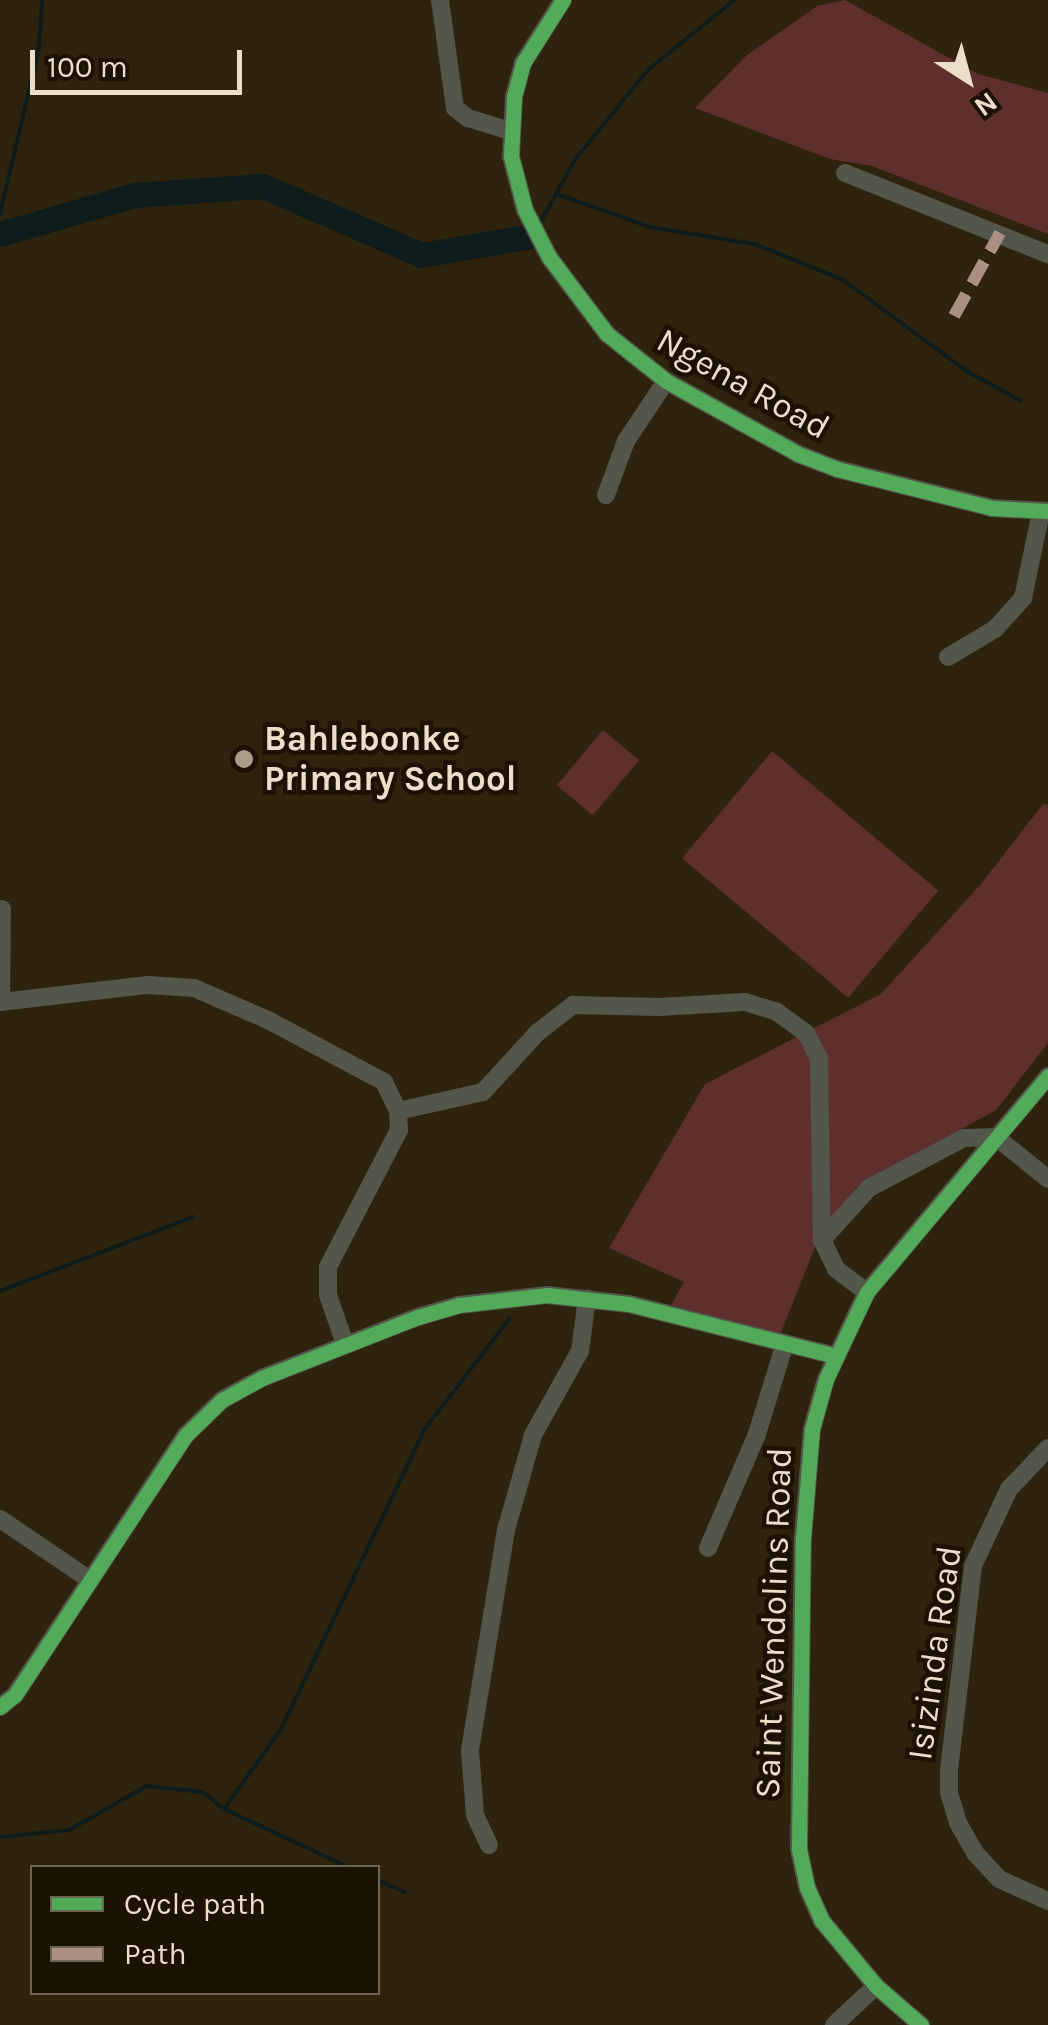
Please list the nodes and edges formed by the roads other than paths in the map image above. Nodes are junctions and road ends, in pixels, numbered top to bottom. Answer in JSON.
{"nodes":[{"id":1,"x":440,"y":0,"type":"edge"},
{"id":2,"x":563,"y":0,"type":"edge"},
{"id":3,"x":510,"y":131,"type":"junction"},
{"id":4,"x":845,"y":173,"type":"dead end"},
{"id":5,"x":1048,"y":254,"type":"edge"},
{"id":6,"x":666,"y":382,"type":"junction"},
{"id":7,"x":606,"y":495,"type":"dead end"},
{"id":8,"x":1045,"y":511,"type":"edge"},
{"id":9,"x":948,"y":656,"type":"dead end"},
{"id":10,"x":2,"y":909,"type":"edge"},
{"id":11,"x":1,"y":1002,"type":"edge"},
{"id":12,"x":1048,"y":1076,"type":"edge"},
{"id":13,"x":398,"y":1111,"type":"junction"},
{"id":14,"x":996,"y":1137,"type":"junction"},
{"id":15,"x":1048,"y":1179,"type":"edge"},
{"id":16,"x":822,"y":1240,"type":"junction"},
{"id":17,"x":867,"y":1292,"type":"junction"},
{"id":18,"x":588,"y":1298,"type":"junction"},
{"id":19,"x":785,"y":1343,"type":"junction"},
{"id":20,"x":345,"y":1344,"type":"junction"},
{"id":21,"x":836,"y":1356,"type":"junction"},
{"id":22,"x":1048,"y":1448,"type":"edge"},
{"id":23,"x":0,"y":1519,"type":"edge"},
{"id":24,"x":708,"y":1548,"type":"dead end"},
{"id":25,"x":90,"y":1580,"type":"junction"},
{"id":26,"x":0,"y":1706,"type":"edge"},
{"id":27,"x":490,"y":1845,"type":"dead end"},
{"id":28,"x":1048,"y":1901,"type":"edge"},
{"id":29,"x":876,"y":1986,"type":"junction"},
{"id":30,"x":834,"y":2025,"type":"edge"},
{"id":31,"x":921,"y":2025,"type":"edge"}],
"edges":[{"from":1,"to":3,"type":"street"},
{"from":2,"to":3,"type":"street","name":"Ngena Road"},
{"from":3,"to":6,"type":"street","name":"Ngena Road"},
{"from":4,"to":5,"type":"street"},
{"from":6,"to":7,"type":"street"},
{"from":6,"to":8,"type":"street","name":"Ngena Road"},
{"from":8,"to":9,"type":"street"},
{"from":10,"to":11,"type":"street"},
{"from":11,"to":13,"type":"street"},
{"from":12,"to":14,"type":"street","name":"Saint Wendolins Road"},
{"from":13,"to":16,"type":"street"},
{"from":13,"to":20,"type":"street"},
{"from":14,"to":15,"type":"street"},
{"from":14,"to":16,"type":"street"},
{"from":14,"to":17,"type":"street","name":"Saint Wendolins Road"},
{"from":16,"to":17,"type":"street"},
{"from":17,"to":21,"type":"street","name":"Saint Wendolins Road"},
{"from":18,"to":19,"type":"street"},
{"from":18,"to":20,"type":"street"},
{"from":18,"to":27,"type":"street"},
{"from":19,"to":21,"type":"street"},
{"from":19,"to":24,"type":"street"},
{"from":20,"to":25,"type":"street"},
{"from":21,"to":29,"type":"street","name":"Saint Wendolins Road"},
{"from":22,"to":28,"type":"street","name":"Isizinda Road"},
{"from":23,"to":25,"type":"street"},
{"from":25,"to":26,"type":"street"},
{"from":29,"to":30,"type":"street"},
{"from":29,"to":31,"type":"street","name":"Saint Wendolins Road"}]}
